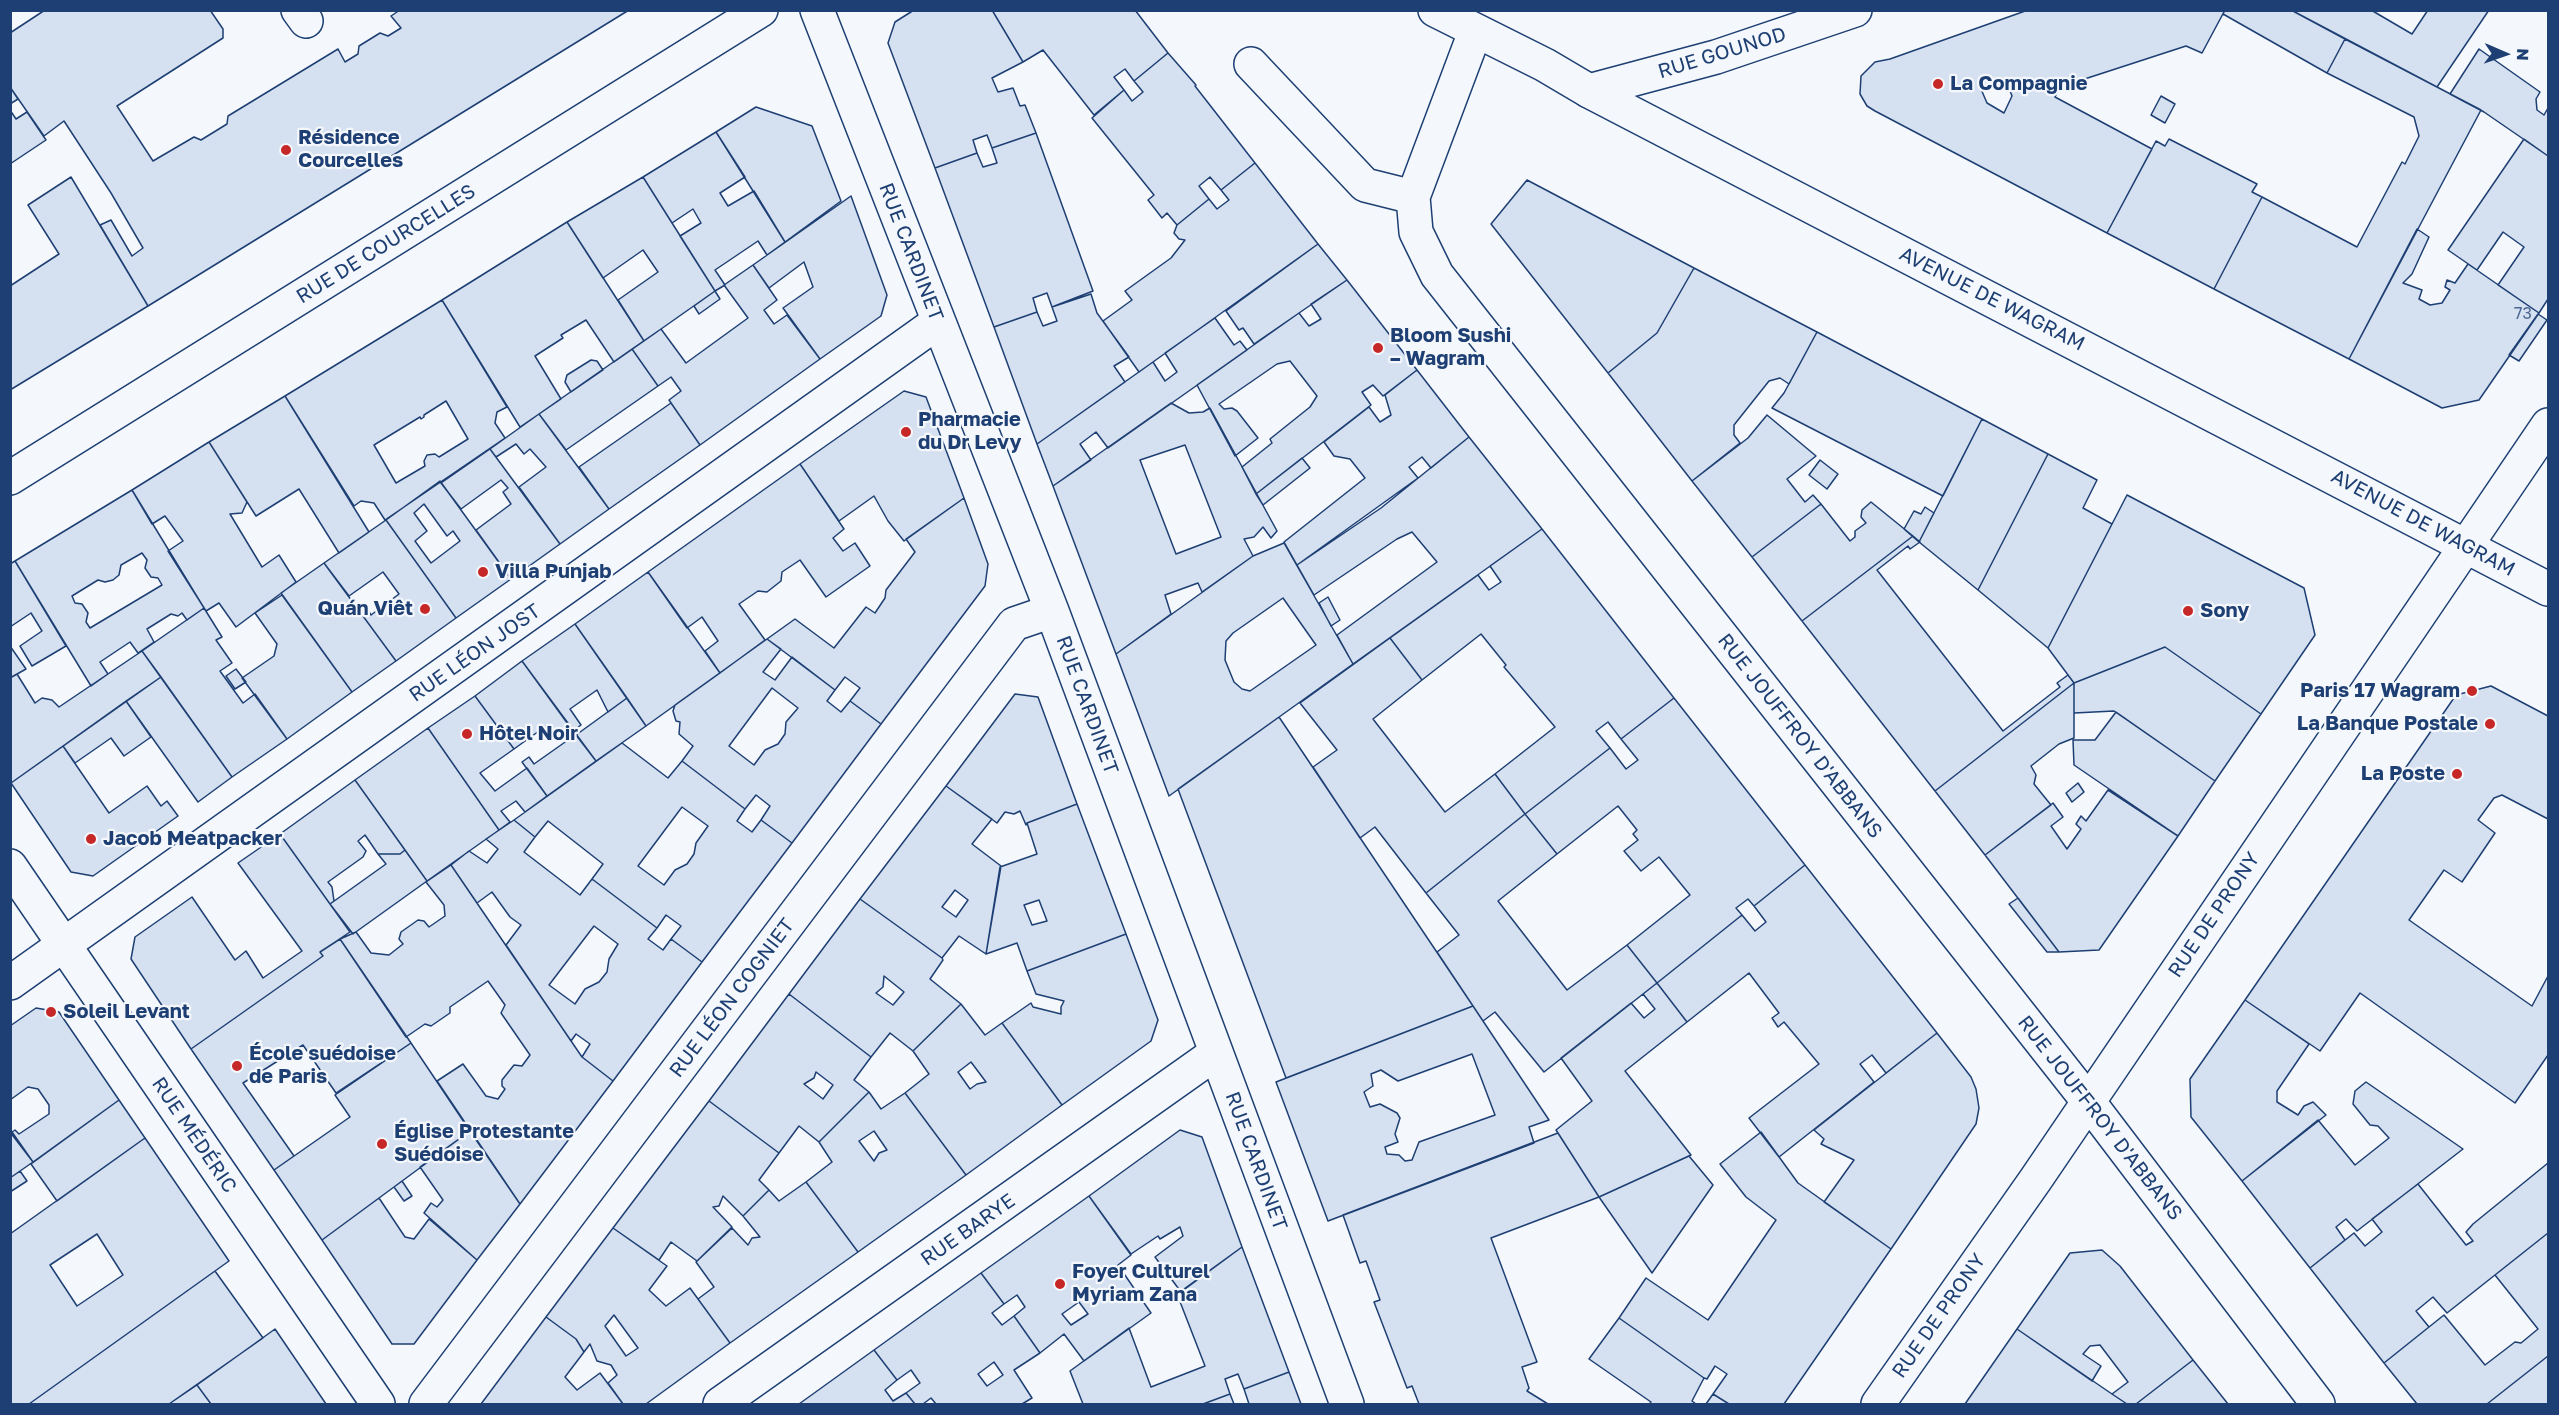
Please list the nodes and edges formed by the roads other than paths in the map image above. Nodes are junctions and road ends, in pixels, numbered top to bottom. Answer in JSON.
{"nodes":[{"id":1,"x":761,"y":10,"type":"edge"},
{"id":2,"x":817,"y":10,"type":"edge"},
{"id":3,"x":1435,"y":10,"type":"edge"},
{"id":4,"x":1855,"y":10,"type":"edge"},
{"id":5,"x":1475,"y":32,"type":"junction"},
{"id":6,"x":1251,"y":64,"type":"dead end"},
{"id":7,"x":1589,"y":91,"type":"junction"},
{"id":8,"x":1413,"y":197,"type":"junction"},
{"id":9,"x":938,"y":322,"type":"junction"},
{"id":10,"x":2548,"y":425,"type":"edge"},
{"id":11,"x":10,"y":478,"type":"edge"},
{"id":12,"x":2465,"y":545,"type":"junction"},
{"id":13,"x":2548,"y":589,"type":"edge"},
{"id":14,"x":1052,"y":611,"type":"junction"},
{"id":15,"x":10,"y":866,"type":"edge"},
{"id":16,"x":64,"y":945,"type":"junction"},
{"id":17,"x":10,"y":983,"type":"edge"},
{"id":18,"x":1216,"y":1053,"type":"junction"},
{"id":19,"x":2088,"y":1101,"type":"junction"},
{"id":20,"x":378,"y":1404,"type":"edge"},
{"id":21,"x":426,"y":1404,"type":"edge"},
{"id":22,"x":720,"y":1404,"type":"edge"},
{"id":23,"x":1347,"y":1404,"type":"edge"},
{"id":24,"x":1878,"y":1404,"type":"edge"},
{"id":25,"x":2318,"y":1404,"type":"edge"}],
"edges":[{"from":1,"to":11,"type":"street","name":"RUE DE COURCELLES"},
{"from":2,"to":9,"type":"street","name":"RUE CARDINET"},
{"from":3,"to":5,"type":"street","name":"AVENUE DE WAGRAM"},
{"from":4,"to":7,"type":"street","name":"RUE GOUNOD"},
{"from":5,"to":7,"type":"street","name":"AVENUE DE WAGRAM"},
{"from":5,"to":8,"type":"street","name":"RUE JOUFFROY D'ABBANS"},
{"from":6,"to":8,"type":"street"},
{"from":7,"to":12,"type":"street","name":"AVENUE DE WAGRAM"},
{"from":8,"to":19,"type":"street","name":"RUE JOUFFROY D'ABBANS"},
{"from":9,"to":14,"type":"street","name":"RUE CARDINET"},
{"from":9,"to":16,"type":"street","name":"RUE LÉON JOST"},
{"from":10,"to":12,"type":"street","name":"RUE DE PRONY"},
{"from":12,"to":13,"type":"street","name":"AVENUE DE WAGRAM"},
{"from":12,"to":19,"type":"street","name":"RUE DE PRONY"},
{"from":14,"to":18,"type":"street","name":"RUE CARDINET"},
{"from":14,"to":21,"type":"street","name":"RUE LÉON COGNIET"},
{"from":15,"to":16,"type":"street","name":"RUE MÉDÉRIC"},
{"from":16,"to":17,"type":"street","name":"RUE LÉON JOST"},
{"from":16,"to":20,"type":"street","name":"RUE MÉDÉRIC"},
{"from":18,"to":22,"type":"street","name":"RUE BARYE"},
{"from":18,"to":23,"type":"street","name":"RUE CARDINET"},
{"from":19,"to":24,"type":"street","name":"RUE DE PRONY"},
{"from":19,"to":25,"type":"street","name":"RUE JOUFFROY D'ABBANS"}]}
